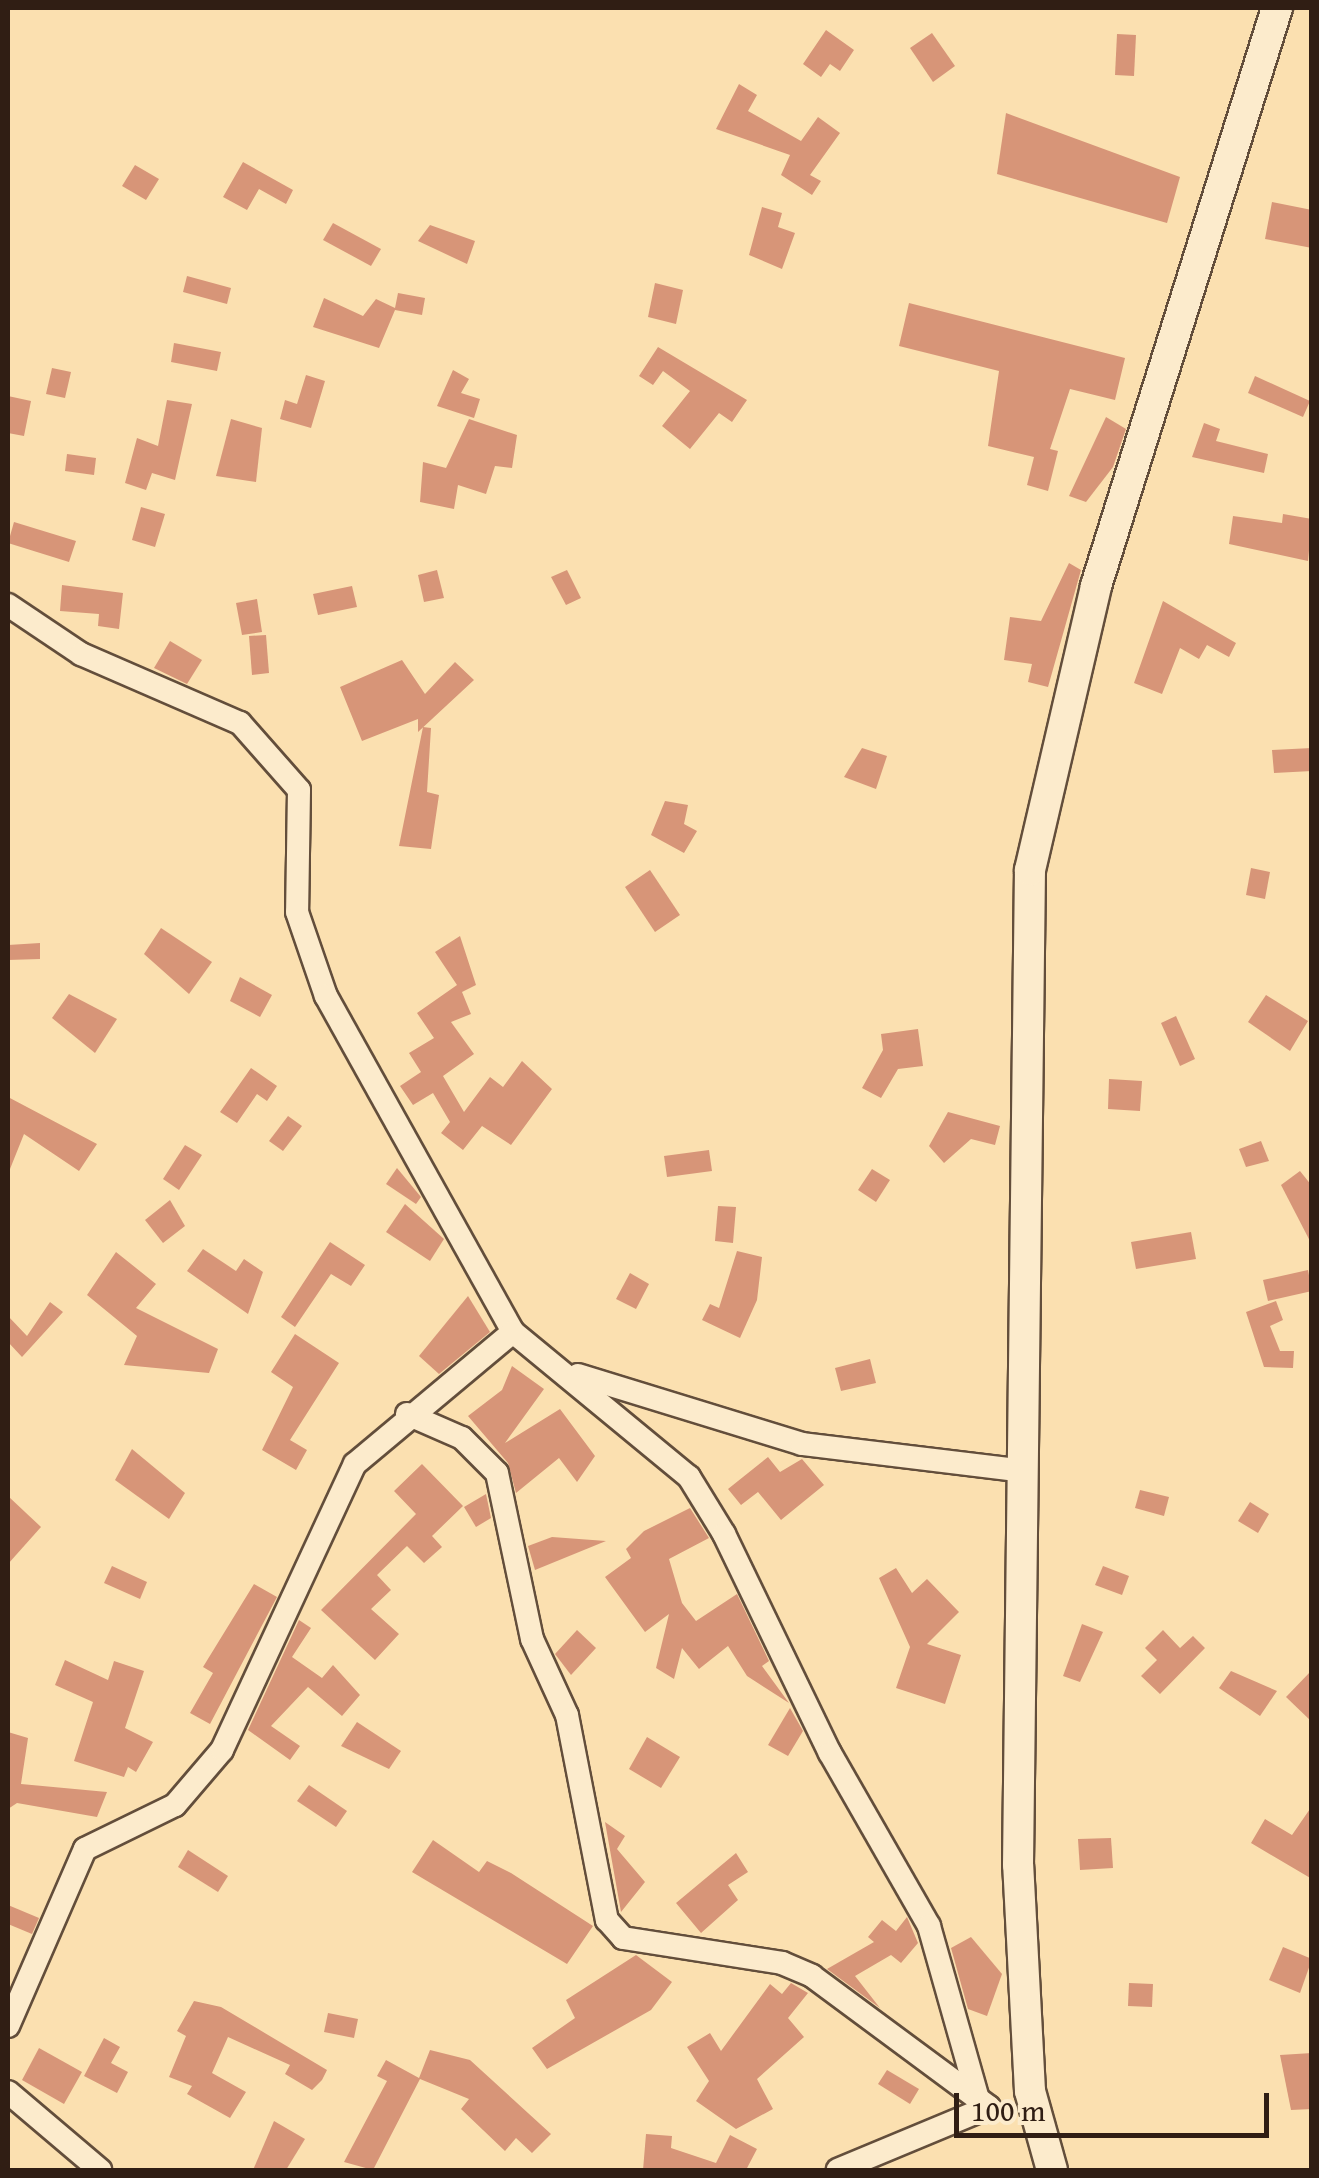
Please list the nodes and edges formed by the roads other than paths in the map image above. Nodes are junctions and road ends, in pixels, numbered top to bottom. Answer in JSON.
{"nodes":[{"id":1,"x":1277,"y":8,"type":"edge"},
{"id":2,"x":8,"y":605,"type":"edge"},
{"id":3,"x":513,"y":1332,"type":"junction"},
{"id":4,"x":566,"y":1371,"type":"junction"},
{"id":5,"x":406,"y":1414,"type":"junction"},
{"id":6,"x":1024,"y":1472,"type":"junction"},
{"id":7,"x":8,"y":2026,"type":"edge"},
{"id":8,"x":1030,"y":2091,"type":"junction"},
{"id":9,"x":8,"y":2092,"type":"edge"},
{"id":10,"x":983,"y":2103,"type":"junction"},
{"id":11,"x":100,"y":2170,"type":"edge"},
{"id":12,"x":838,"y":2170,"type":"edge"},
{"id":13,"x":1052,"y":2170,"type":"edge"}],
"edges":[{"from":1,"to":6,"type":"main road"},
{"from":2,"to":3,"type":"street"},
{"from":3,"to":4,"type":"street"},
{"from":3,"to":5,"type":"street"},
{"from":4,"to":6,"type":"street"},
{"from":4,"to":10,"type":"street"},
{"from":5,"to":7,"type":"street"},
{"from":5,"to":10,"type":"street"},
{"from":6,"to":8,"type":"main road"},
{"from":8,"to":10,"type":"street"},
{"from":8,"to":13,"type":"main road"},
{"from":9,"to":11,"type":"street"},
{"from":10,"to":12,"type":"street"}]}
